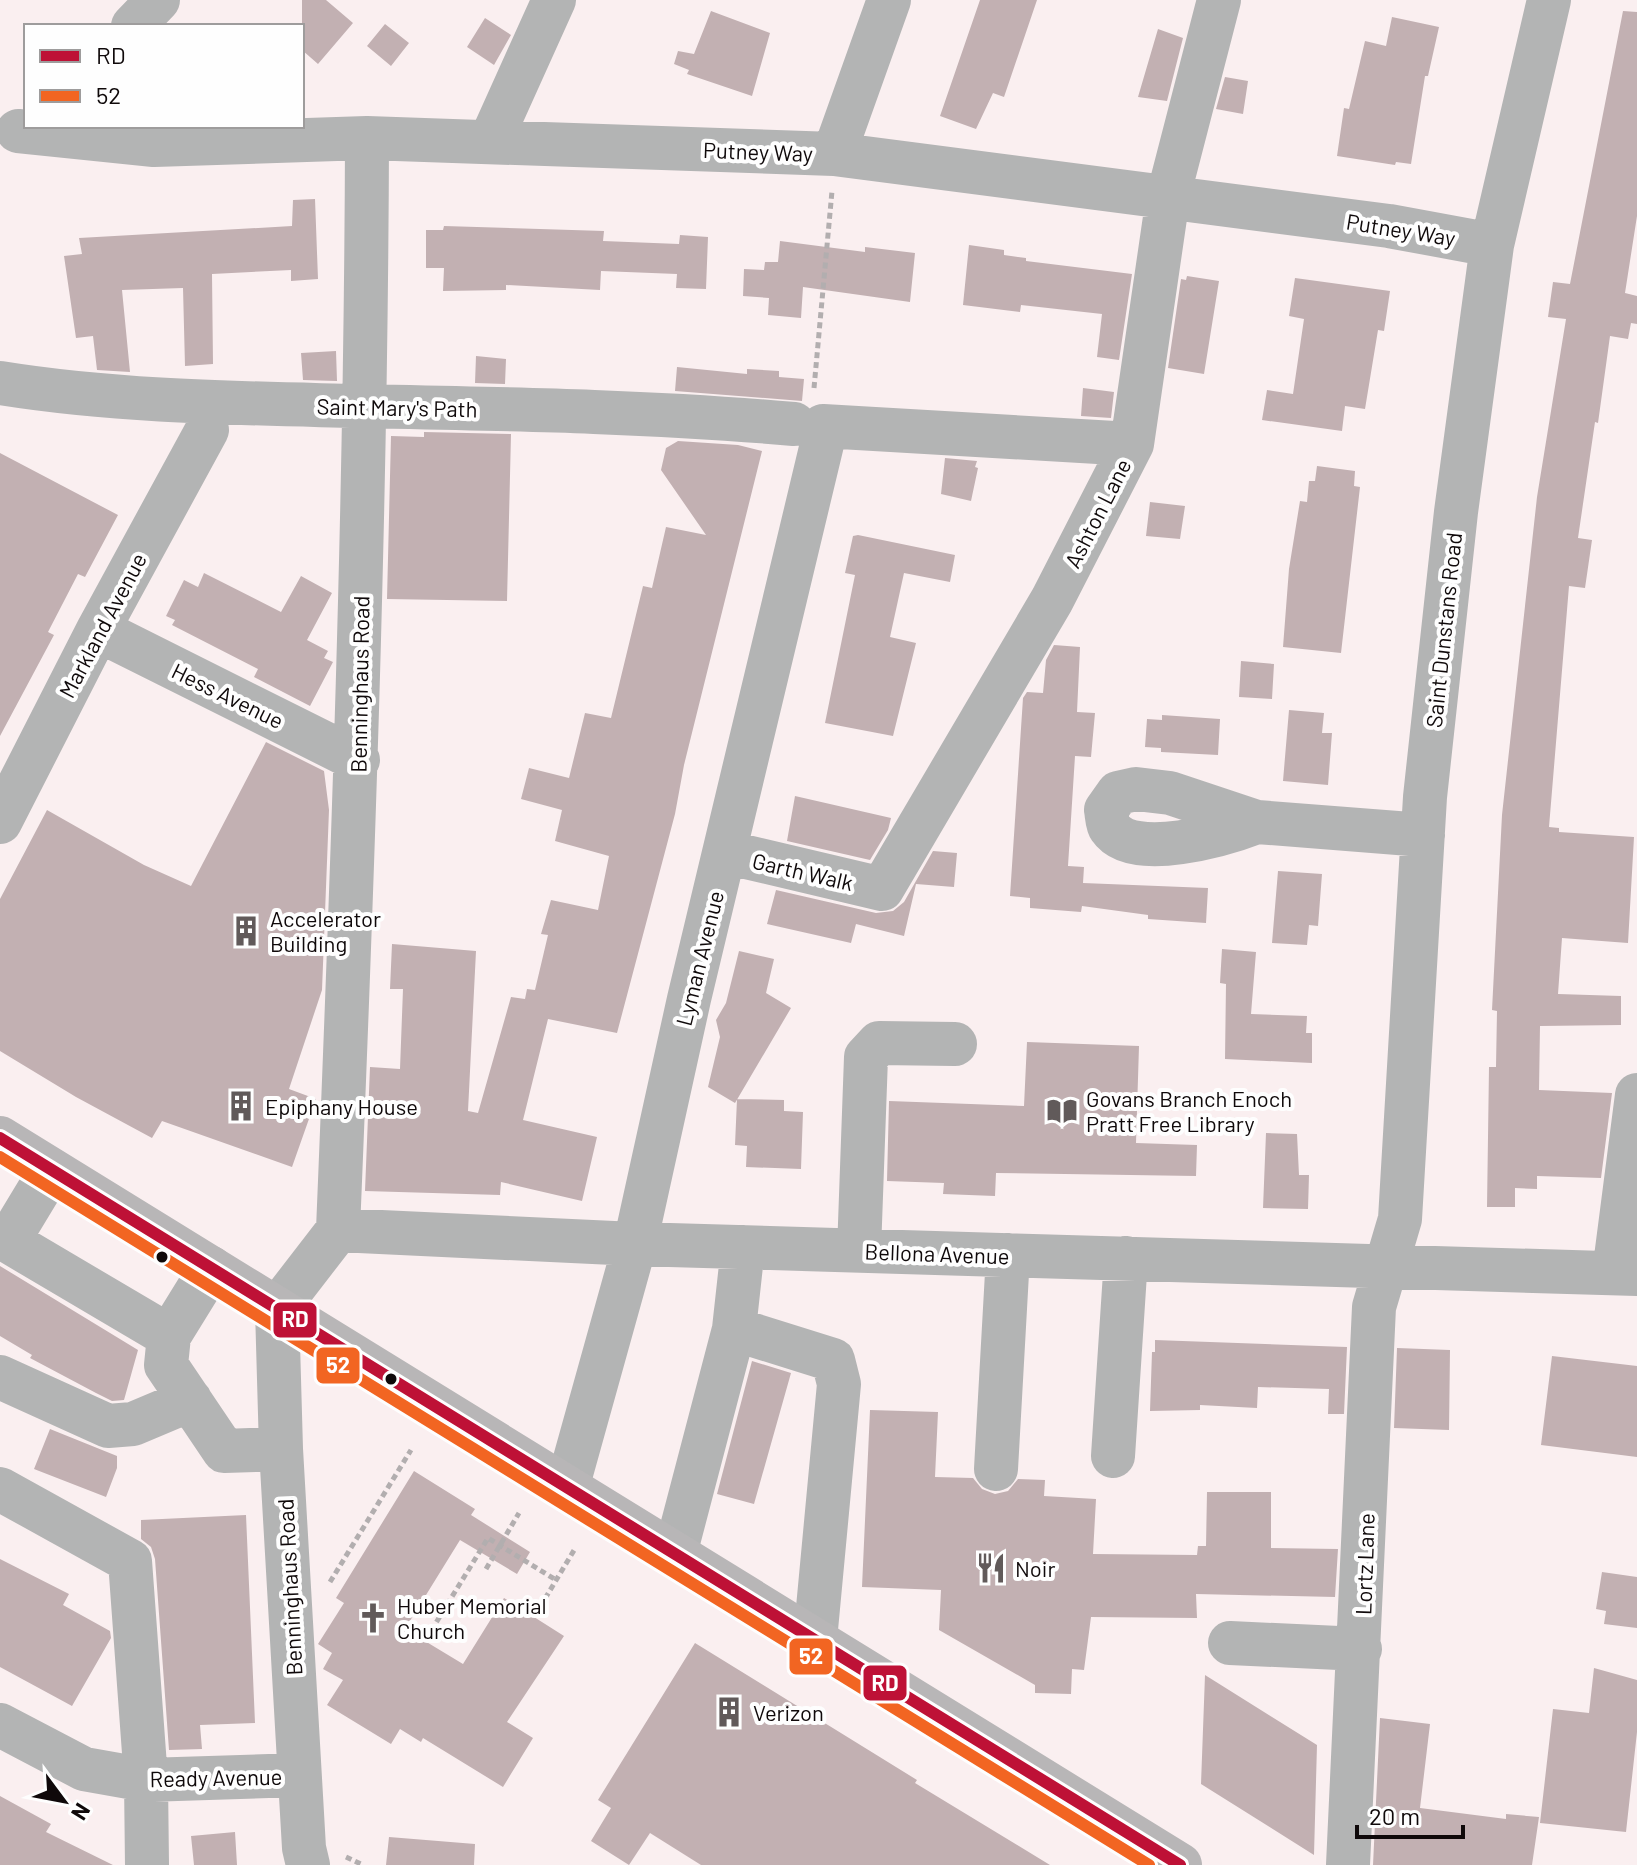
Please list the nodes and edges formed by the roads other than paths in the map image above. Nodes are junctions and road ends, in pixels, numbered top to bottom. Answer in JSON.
{"nodes":[{"id":1,"x":158,"y":0,"type":"edge"},
{"id":2,"x":554,"y":0,"type":"edge"},
{"id":3,"x":889,"y":0,"type":"edge"},
{"id":4,"x":1219,"y":0,"type":"edge"},
{"id":5,"x":1549,"y":0,"type":"edge"},
{"id":6,"x":135,"y":24,"type":"edge"},
{"id":7,"x":15,"y":132,"type":"edge"},
{"id":8,"x":367,"y":138,"type":"junction"},
{"id":9,"x":490,"y":142,"type":"junction"},
{"id":10,"x":834,"y":154,"type":"junction"},
{"id":11,"x":1168,"y":197,"type":"junction"},
{"id":12,"x":1492,"y":245,"type":"junction"},
{"id":13,"x":0,"y":383,"type":"edge"},
{"id":14,"x":366,"y":406,"type":"junction"},
{"id":15,"x":810,"y":416,"type":"junction"},
{"id":16,"x":207,"y":430,"type":"dead end"},
{"id":17,"x":1132,"y":444,"type":"junction"},
{"id":18,"x":98,"y":630,"type":"junction"},
{"id":19,"x":358,"y":760,"type":"junction"},
{"id":20,"x":0,"y":822,"type":"edge"},
{"id":21,"x":1257,"y":822,"type":"dead end"},
{"id":22,"x":1423,"y":835,"type":"junction"},
{"id":23,"x":725,"y":852,"type":"junction"},
{"id":24,"x":882,"y":889,"type":"joint"},
{"id":25,"x":955,"y":1044,"type":"dead end"},
{"id":26,"x":1637,"y":1095,"type":"edge"},
{"id":27,"x":0,"y":1138,"type":"edge"},
{"id":28,"x":51,"y":1170,"type":"junction"},
{"id":29,"x":338,"y":1230,"type":"junction"},
{"id":30,"x":635,"y":1244,"type":"junction"},
{"id":31,"x":4,"y":1246,"type":"edge"},
{"id":32,"x":743,"y":1247,"type":"junction"},
{"id":33,"x":859,"y":1251,"type":"junction"},
{"id":34,"x":1008,"y":1255,"type":"junction"},
{"id":35,"x":1126,"y":1258,"type":"junction"},
{"id":36,"x":1386,"y":1265,"type":"junction"},
{"id":37,"x":211,"y":1268,"type":"junction"},
{"id":38,"x":1626,"y":1273,"type":"edge"},
{"id":39,"x":277,"y":1309,"type":"junction"},
{"id":40,"x":734,"y":1329,"type":"junction"},
{"id":41,"x":169,"y":1336,"type":"junction"},
{"id":42,"x":0,"y":1377,"type":"edge"},
{"id":43,"x":190,"y":1400,"type":"junction"},
{"id":44,"x":281,"y":1449,"type":"junction"},
{"id":45,"x":1113,"y":1456,"type":"dead end"},
{"id":46,"x":996,"y":1469,"type":"dead end"},
{"id":47,"x":567,"y":1488,"type":"junction"},
{"id":48,"x":0,"y":1489,"type":"edge"},
{"id":49,"x":675,"y":1554,"type":"junction"},
{"id":50,"x":815,"y":1640,"type":"junction"},
{"id":51,"x":1230,"y":1643,"type":"dead end"},
{"id":52,"x":1360,"y":1649,"type":"junction"},
{"id":53,"x":0,"y":1725,"type":"edge"},
{"id":54,"x":299,"y":1775,"type":"junction"},
{"id":55,"x":146,"y":1780,"type":"junction"},
{"id":56,"x":1153,"y":1858,"type":"edge"},
{"id":57,"x":147,"y":1865,"type":"edge"},
{"id":58,"x":308,"y":1865,"type":"edge"},
{"id":59,"x":1348,"y":1865,"type":"edge"}],
"edges":[{"from":1,"to":6,"type":"street"},
{"from":2,"to":9,"type":"street"},
{"from":3,"to":10,"type":"street"},
{"from":4,"to":11,"type":"street","name":"Ashton Lane"},
{"from":5,"to":12,"type":"street","name":"Saint Dunstans Road"},
{"from":7,"to":8,"type":"street","name":"Putney Way"},
{"from":8,"to":9,"type":"street","name":"Putney Way"},
{"from":8,"to":14,"type":"street","name":"Benninghaus Road"},
{"from":9,"to":10,"type":"street","name":"Putney Way"},
{"from":10,"to":11,"type":"street","name":"Putney Way"},
{"from":11,"to":12,"type":"street","name":"Putney Way"},
{"from":11,"to":17,"type":"street","name":"Ashton Lane"},
{"from":12,"to":22,"type":"street","name":"Saint Dunstans Road"},
{"from":13,"to":14,"type":"street","name":"Saint Mary's Path"},
{"from":14,"to":15,"type":"street","name":"Saint Mary's Path"},
{"from":14,"to":19,"type":"street","name":"Benninghaus Road"},
{"from":15,"to":17,"type":"street","name":"Saint Mary's Path"},
{"from":15,"to":23,"type":"street","name":"Lyman Avenue"},
{"from":16,"to":18,"type":"street","name":"Markland Avenue"},
{"from":17,"to":24,"type":"street","name":"Ashton Lane"},
{"from":18,"to":19,"type":"street","name":"Hess Avenue"},
{"from":18,"to":20,"type":"street","name":"Markland Avenue"},
{"from":19,"to":29,"type":"street","name":"Benninghaus Road"},
{"from":21,"to":22,"type":"street"},
{"from":22,"to":36,"type":"street","name":"Saint Dunstans Road"},
{"from":23,"to":24,"type":"street","name":"Garth Walk"},
{"from":23,"to":30,"type":"street","name":"Lyman Avenue"},
{"from":25,"to":33,"type":"street"},
{"from":26,"to":38,"type":"street"},
{"from":27,"to":28,"type":"main road"},
{"from":28,"to":31,"type":"street"},
{"from":28,"to":37,"type":"main road"},
{"from":29,"to":30,"type":"street","name":"Bellona Avenue"},
{"from":29,"to":39,"type":"street"},
{"from":30,"to":32,"type":"street","name":"Bellona Avenue"},
{"from":30,"to":47,"type":"street","name":"Lyman Avenue"},
{"from":31,"to":41,"type":"street"},
{"from":32,"to":33,"type":"street","name":"Bellona Avenue"},
{"from":32,"to":40,"type":"street"},
{"from":33,"to":34,"type":"street","name":"Bellona Avenue"},
{"from":34,"to":35,"type":"street","name":"Bellona Avenue"},
{"from":34,"to":46,"type":"street"},
{"from":35,"to":36,"type":"street","name":"Bellona Avenue"},
{"from":35,"to":45,"type":"street"},
{"from":36,"to":38,"type":"street","name":"Bellona Avenue"},
{"from":36,"to":52,"type":"street","name":"Lortz Lane"},
{"from":37,"to":39,"type":"main road"},
{"from":37,"to":41,"type":"street"},
{"from":39,"to":44,"type":"street","name":"Benninghaus Road"},
{"from":39,"to":47,"type":"main road"},
{"from":40,"to":49,"type":"street"},
{"from":40,"to":50,"type":"street"},
{"from":41,"to":43,"type":"street"},
{"from":42,"to":43,"type":"street"},
{"from":43,"to":44,"type":"street"},
{"from":44,"to":54,"type":"street","name":"Benninghaus Road"},
{"from":47,"to":49,"type":"main road"},
{"from":48,"to":55,"type":"street"},
{"from":49,"to":50,"type":"main road"},
{"from":50,"to":56,"type":"main road"},
{"from":51,"to":52,"type":"street"},
{"from":52,"to":59,"type":"street","name":"Lortz Lane"},
{"from":53,"to":55,"type":"street","name":"Ready Avenue"},
{"from":54,"to":55,"type":"street","name":"Ready Avenue"},
{"from":54,"to":58,"type":"street","name":"Benninghaus Road"},
{"from":55,"to":57,"type":"street"}]}
